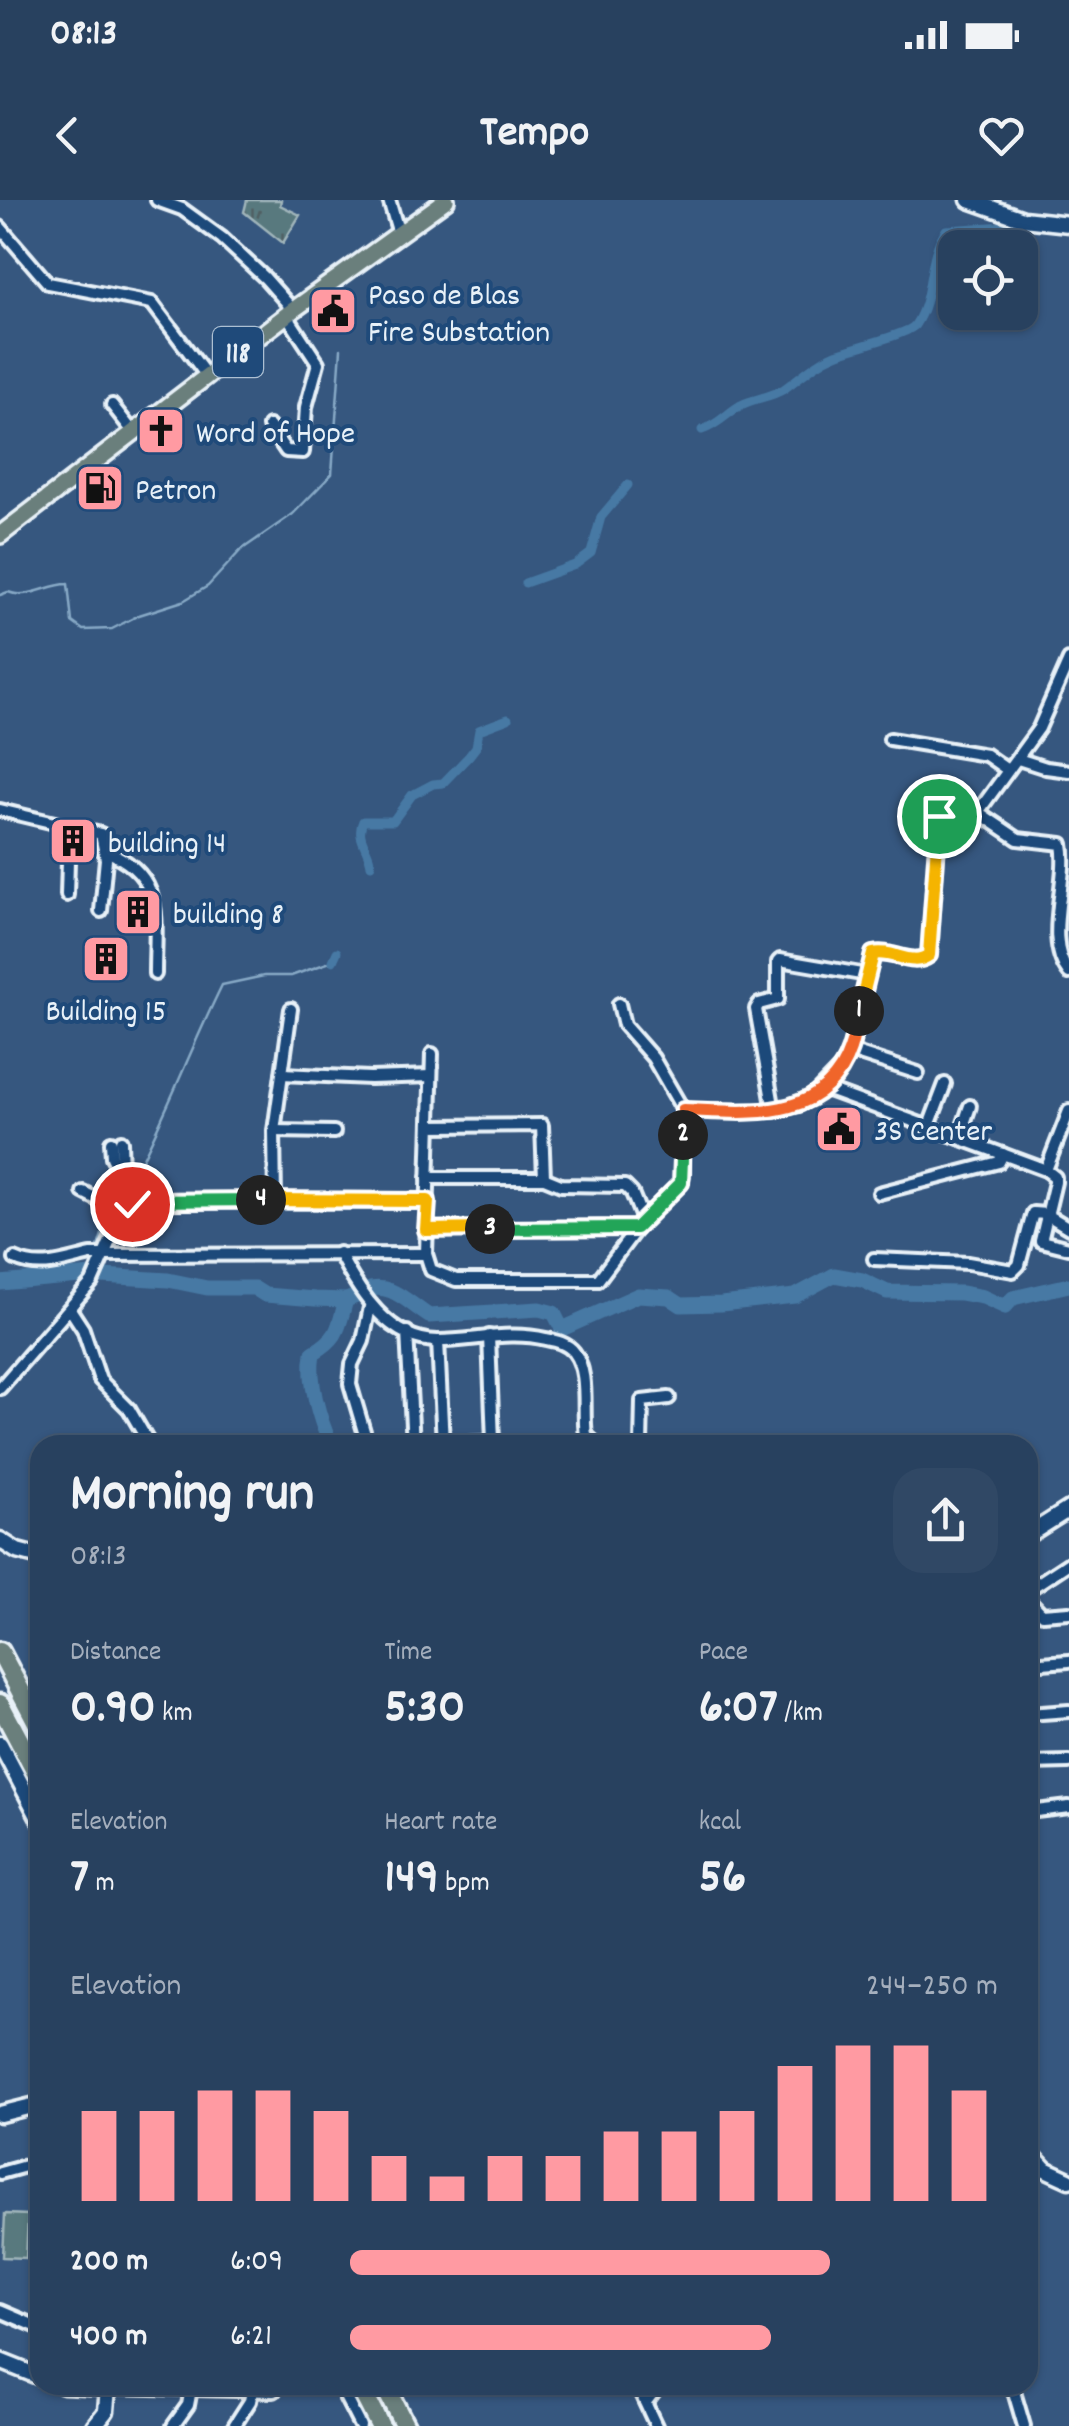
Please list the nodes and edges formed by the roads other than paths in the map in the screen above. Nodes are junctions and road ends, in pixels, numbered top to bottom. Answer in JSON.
{"nodes":[{"id":1,"x":157,"y":200,"type":"edge"},
{"id":2,"x":389,"y":200,"type":"edge"},
{"id":3,"x":446,"y":200,"type":"edge"},
{"id":4,"x":969,"y":200,"type":"edge"},
{"id":5,"x":1069,"y":224,"type":"edge"},
{"id":6,"x":0,"y":227,"type":"edge"},
{"id":7,"x":399,"y":234,"type":"junction"},
{"id":8,"x":289,"y":312,"type":"junction"},
{"id":9,"x":207,"y":376,"type":"junction"},
{"id":10,"x":112,"y":405,"type":"dead end"},
{"id":11,"x":269,"y":426,"type":"dead end"},
{"id":12,"x":134,"y":433,"type":"junction"},
{"id":13,"x":0,"y":535,"type":"edge"},
{"id":14,"x":1069,"y":660,"type":"edge"},
{"id":15,"x":890,"y":739,"type":"dead end"},
{"id":16,"x":1018,"y":759,"type":"junction"},
{"id":17,"x":1006,"y":770,"type":"junction"},
{"id":18,"x":1069,"y":771,"type":"edge"},
{"id":19,"x":0,"y":810,"type":"edge"},
{"id":20,"x":978,"y":812,"type":"junction"},
{"id":21,"x":69,"y":827,"type":"junction"},
{"id":22,"x":104,"y":850,"type":"junction"},
{"id":23,"x":67,"y":895,"type":"dead end"},
{"id":24,"x":101,"y":910,"type":"dead end"},
{"id":25,"x":1069,"y":973,"type":"edge"},
{"id":26,"x":156,"y":974,"type":"dead end"},
{"id":27,"x":867,"y":975,"type":"junction"},
{"id":28,"x":619,"y":1004,"type":"dead end"},
{"id":29,"x":291,"y":1009,"type":"dead end"},
{"id":30,"x":850,"y":1050,"type":"junction"},
{"id":31,"x":432,"y":1054,"type":"dead end"},
{"id":32,"x":918,"y":1073,"type":"dead end"},
{"id":33,"x":282,"y":1074,"type":"junction"},
{"id":34,"x":432,"y":1076,"type":"junction"},
{"id":35,"x":945,"y":1084,"type":"dead end"},
{"id":36,"x":823,"y":1088,"type":"junction"},
{"id":37,"x":970,"y":1106,"type":"dead end"},
{"id":38,"x":683,"y":1110,"type":"junction"},
{"id":39,"x":774,"y":1111,"type":"junction"},
{"id":40,"x":1069,"y":1111,"type":"edge"},
{"id":41,"x":430,"y":1126,"type":"junction"},
{"id":42,"x":929,"y":1126,"type":"junction"},
{"id":43,"x":274,"y":1130,"type":"junction"},
{"id":44,"x":334,"y":1132,"type":"dead end"},
{"id":45,"x":959,"y":1138,"type":"junction"},
{"id":46,"x":116,"y":1142,"type":"dead end"},
{"id":47,"x":1003,"y":1154,"type":"junction"},
{"id":48,"x":1046,"y":1170,"type":"junction"},
{"id":49,"x":428,"y":1178,"type":"junction"},
{"id":50,"x":544,"y":1178,"type":"junction"},
{"id":51,"x":83,"y":1192,"type":"dead end"},
{"id":52,"x":879,"y":1192,"type":"dead end"},
{"id":53,"x":275,"y":1200,"type":"junction"},
{"id":54,"x":428,"y":1201,"type":"junction"},
{"id":55,"x":125,"y":1211,"type":"junction"},
{"id":56,"x":1046,"y":1214,"type":"junction"},
{"id":57,"x":640,"y":1224,"type":"junction"},
{"id":58,"x":1069,"y":1228,"type":"edge"},
{"id":59,"x":426,"y":1230,"type":"junction"},
{"id":60,"x":1069,"y":1248,"type":"edge"},
{"id":61,"x":339,"y":1253,"type":"junction"},
{"id":62,"x":426,"y":1254,"type":"junction"},
{"id":63,"x":105,"y":1256,"type":"junction"},
{"id":64,"x":15,"y":1259,"type":"dead end"},
{"id":65,"x":874,"y":1259,"type":"dead end"},
{"id":66,"x":370,"y":1307,"type":"junction"},
{"id":67,"x":70,"y":1310,"type":"junction"},
{"id":68,"x":407,"y":1332,"type":"junction"},
{"id":69,"x":488,"y":1336,"type":"junction"},
{"id":70,"x":438,"y":1341,"type":"junction"},
{"id":71,"x":0,"y":1388,"type":"edge"},
{"id":72,"x":668,"y":1398,"type":"dead end"},
{"id":73,"x":144,"y":1435,"type":"edge"},
{"id":74,"x":365,"y":1435,"type":"edge"},
{"id":75,"x":413,"y":1435,"type":"edge"},
{"id":76,"x":443,"y":1435,"type":"edge"},
{"id":77,"x":493,"y":1435,"type":"edge"},
{"id":78,"x":588,"y":1435,"type":"edge"},
{"id":79,"x":641,"y":1435,"type":"edge"},
{"id":80,"x":1069,"y":1509,"type":"edge"},
{"id":81,"x":1038,"y":1529,"type":"edge"},
{"id":82,"x":0,"y":1540,"type":"edge"},
{"id":83,"x":30,"y":1555,"type":"edge"},
{"id":84,"x":1069,"y":1563,"type":"edge"},
{"id":85,"x":1038,"y":1583,"type":"edge"},
{"id":86,"x":1038,"y":1610,"type":"edge"},
{"id":87,"x":1069,"y":1612,"type":"edge"},
{"id":88,"x":0,"y":1652,"type":"edge"},
{"id":89,"x":1069,"y":1662,"type":"edge"},
{"id":90,"x":1038,"y":1664,"type":"edge"},
{"id":91,"x":0,"y":1704,"type":"edge"},
{"id":92,"x":30,"y":1709,"type":"edge"},
{"id":93,"x":1069,"y":1712,"type":"edge"},
{"id":94,"x":1038,"y":1714,"type":"edge"},
{"id":95,"x":0,"y":1744,"type":"edge"},
{"id":96,"x":30,"y":1761,"type":"edge"},
{"id":97,"x":1038,"y":1762,"type":"edge"},
{"id":98,"x":1069,"y":1762,"type":"edge"},
{"id":99,"x":30,"y":1801,"type":"edge"},
{"id":100,"x":1069,"y":1807,"type":"edge"},
{"id":101,"x":1038,"y":1811,"type":"edge"},
{"id":102,"x":30,"y":2106,"type":"edge"},
{"id":103,"x":0,"y":2114,"type":"edge"},
{"id":104,"x":1038,"y":2161,"type":"edge"},
{"id":105,"x":30,"y":2165,"type":"edge"},
{"id":106,"x":1043,"y":2167,"type":"junction"},
{"id":107,"x":1038,"y":2171,"type":"edge"},
{"id":108,"x":0,"y":2173,"type":"edge"},
{"id":109,"x":1069,"y":2180,"type":"edge"},
{"id":110,"x":0,"y":2312,"type":"edge"},
{"id":111,"x":30,"y":2324,"type":"edge"},
{"id":112,"x":0,"y":2361,"type":"edge"},
{"id":113,"x":30,"y":2373,"type":"edge"},
{"id":114,"x":107,"y":2395,"type":"edge"},
{"id":115,"x":190,"y":2395,"type":"edge"},
{"id":116,"x":251,"y":2395,"type":"edge"},
{"id":117,"x":344,"y":2395,"type":"edge"},
{"id":118,"x":363,"y":2395,"type":"edge"},
{"id":119,"x":389,"y":2395,"type":"edge"},
{"id":120,"x":642,"y":2395,"type":"edge"},
{"id":121,"x":652,"y":2395,"type":"edge"},
{"id":122,"x":1015,"y":2395,"type":"edge"},
{"id":123,"x":646,"y":2402,"type":"junction"},
{"id":124,"x":94,"y":2426,"type":"edge"},
{"id":125,"x":173,"y":2426,"type":"edge"},
{"id":126,"x":234,"y":2426,"type":"edge"},
{"id":127,"x":360,"y":2426,"type":"edge"},
{"id":128,"x":380,"y":2426,"type":"edge"},
{"id":129,"x":406,"y":2426,"type":"edge"},
{"id":130,"x":656,"y":2426,"type":"edge"},
{"id":131,"x":1024,"y":2426,"type":"edge"}],
"edges":[{"from":1,"to":8,"type":"street"},
{"from":2,"to":7,"type":"street"},
{"from":3,"to":7,"type":"main road","number":"118"},
{"from":4,"to":5,"type":"street"},
{"from":6,"to":9,"type":"street"},
{"from":7,"to":8,"type":"main road","number":"118"},
{"from":8,"to":9,"type":"main road","number":"118"},
{"from":8,"to":11,"type":"street"},
{"from":9,"to":12,"type":"main road","number":"118"},
{"from":10,"to":12,"type":"street"},
{"from":12,"to":13,"type":"main road","number":"118"},
{"from":14,"to":16,"type":"street"},
{"from":15,"to":17,"type":"street"},
{"from":16,"to":17,"type":"street"},
{"from":16,"to":18,"type":"street"},
{"from":17,"to":20,"type":"street"},
{"from":19,"to":21,"type":"street"},
{"from":20,"to":25,"type":"street"},
{"from":20,"to":27,"type":"street"},
{"from":21,"to":22,"type":"street"},
{"from":21,"to":23,"type":"street"},
{"from":22,"to":24,"type":"street"},
{"from":22,"to":26,"type":"street"},
{"from":27,"to":30,"type":"street"},
{"from":27,"to":39,"type":"street"},
{"from":28,"to":38,"type":"street"},
{"from":29,"to":33,"type":"street"},
{"from":30,"to":32,"type":"street"},
{"from":30,"to":36,"type":"street"},
{"from":31,"to":34,"type":"street"},
{"from":33,"to":34,"type":"street"},
{"from":33,"to":43,"type":"street"},
{"from":34,"to":41,"type":"street"},
{"from":35,"to":42,"type":"street"},
{"from":36,"to":39,"type":"street"},
{"from":36,"to":42,"type":"street"},
{"from":37,"to":45,"type":"street"},
{"from":38,"to":39,"type":"street"},
{"from":38,"to":57,"type":"street"},
{"from":40,"to":48,"type":"street"},
{"from":41,"to":49,"type":"street"},
{"from":41,"to":50,"type":"street"},
{"from":42,"to":45,"type":"street"},
{"from":43,"to":44,"type":"street"},
{"from":43,"to":53,"type":"street"},
{"from":45,"to":47,"type":"street"},
{"from":46,"to":55,"type":"street"},
{"from":47,"to":48,"type":"street"},
{"from":47,"to":52,"type":"street"},
{"from":48,"to":56,"type":"street"},
{"from":49,"to":50,"type":"street"},
{"from":49,"to":54,"type":"street"},
{"from":50,"to":57,"type":"street"},
{"from":51,"to":55,"type":"street"},
{"from":53,"to":54,"type":"street"},
{"from":53,"to":55,"type":"street"},
{"from":54,"to":59,"type":"street"},
{"from":55,"to":63,"type":"street"},
{"from":56,"to":58,"type":"street"},
{"from":56,"to":60,"type":"street"},
{"from":56,"to":65,"type":"street"},
{"from":57,"to":59,"type":"street"},
{"from":57,"to":62,"type":"street"},
{"from":59,"to":62,"type":"street"},
{"from":61,"to":62,"type":"street"},
{"from":61,"to":63,"type":"street"},
{"from":61,"to":66,"type":"street"},
{"from":63,"to":64,"type":"street"},
{"from":63,"to":67,"type":"street"},
{"from":66,"to":68,"type":"street"},
{"from":66,"to":74,"type":"street"},
{"from":67,"to":71,"type":"street"},
{"from":67,"to":73,"type":"street"},
{"from":68,"to":70,"type":"street"},
{"from":68,"to":75,"type":"street"},
{"from":69,"to":70,"type":"street"},
{"from":69,"to":77,"type":"street"},
{"from":69,"to":78,"type":"street"},
{"from":70,"to":76,"type":"street"},
{"from":72,"to":79,"type":"street"},
{"from":80,"to":81,"type":"street"},
{"from":82,"to":83,"type":"street"},
{"from":84,"to":85,"type":"street"},
{"from":86,"to":87,"type":"street"},
{"from":88,"to":92,"type":"highway"},
{"from":89,"to":90,"type":"street"},
{"from":91,"to":96,"type":"highway"},
{"from":93,"to":94,"type":"street"},
{"from":95,"to":99,"type":"street"},
{"from":97,"to":98,"type":"street"},
{"from":100,"to":101,"type":"street"},
{"from":102,"to":103,"type":"street"},
{"from":104,"to":106,"type":"street"},
{"from":105,"to":108,"type":"street"},
{"from":106,"to":107,"type":"street"},
{"from":106,"to":109,"type":"street"},
{"from":110,"to":111,"type":"street"},
{"from":112,"to":113,"type":"street"},
{"from":114,"to":124,"type":"street"},
{"from":115,"to":125,"type":"street"},
{"from":116,"to":126,"type":"street"},
{"from":117,"to":127,"type":"street"},
{"from":118,"to":128,"type":"highway"},
{"from":119,"to":129,"type":"highway"},
{"from":120,"to":123,"type":"street"},
{"from":121,"to":123,"type":"street"},
{"from":122,"to":131,"type":"street"},
{"from":123,"to":130,"type":"street"}]}
